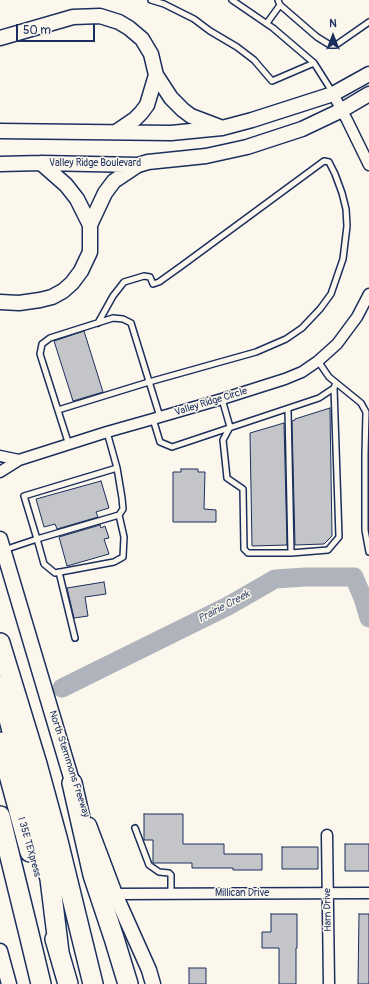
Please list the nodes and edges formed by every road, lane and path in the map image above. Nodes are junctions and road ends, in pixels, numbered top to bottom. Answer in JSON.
{"nodes":[{"id":1,"x":151,"y":0,"type":"edge"},
{"id":2,"x":232,"y":0,"type":"edge"},
{"id":3,"x":238,"y":1,"type":"edge"},
{"id":4,"x":279,"y":2,"type":"edge"},
{"id":5,"x":369,"y":22,"type":"edge"},
{"id":6,"x":267,"y":23,"type":"junction"},
{"id":7,"x":0,"y":38,"type":"edge"},
{"id":8,"x":314,"y":63,"type":"junction"},
{"id":9,"x":369,"y":74,"type":"edge"},
{"id":10,"x":156,"y":75,"type":"junction"},
{"id":11,"x":334,"y":94,"type":"junction"},
{"id":12,"x":369,"y":94,"type":"edge"},
{"id":13,"x":342,"y":110,"type":"junction"},
{"id":14,"x":222,"y":128,"type":"junction"},
{"id":15,"x":0,"y":131,"type":"edge"},
{"id":16,"x":116,"y":132,"type":"junction"},
{"id":17,"x":41,"y":163,"type":"junction"},
{"id":18,"x":0,"y":164,"type":"edge"},
{"id":19,"x":138,"y":165,"type":"junction"},
{"id":20,"x":369,"y":165,"type":"edge"},
{"id":21,"x":90,"y":225,"type":"junction"},
{"id":22,"x":369,"y":294,"type":"edge"},
{"id":23,"x":0,"y":302,"type":"edge"},
{"id":24,"x":98,"y":323,"type":"junction"},
{"id":25,"x":318,"y":361,"type":"junction"},
{"id":26,"x":149,"y":382,"type":"junction"},
{"id":27,"x":335,"y":385,"type":"junction"},
{"id":28,"x":222,"y":399,"type":"junction"},
{"id":29,"x":288,"y":409,"type":"junction"},
{"id":30,"x":58,"y":410,"type":"junction"},
{"id":31,"x":367,"y":412,"type":"edge"},
{"id":32,"x":157,"y":418,"type":"junction"},
{"id":33,"x":230,"y":428,"type":"junction"},
{"id":34,"x":107,"y":432,"type":"junction"},
{"id":35,"x":69,"y":445,"type":"junction"},
{"id":36,"x":0,"y":456,"type":"edge"},
{"id":37,"x":19,"y":460,"type":"junction"},
{"id":38,"x":117,"y":468,"type":"junction"},
{"id":39,"x":0,"y":472,"type":"edge"},
{"id":40,"x":119,"y":515,"type":"junction"},
{"id":41,"x":37,"y":539,"type":"junction"},
{"id":42,"x":2,"y":544,"type":"edge"},
{"id":43,"x":369,"y":552,"type":"edge"},
{"id":44,"x":291,"y":553,"type":"junction"},
{"id":45,"x":59,"y":572,"type":"junction"},
{"id":46,"x":75,"y":638,"type":"dead end"},
{"id":47,"x":0,"y":643,"type":"edge"},
{"id":48,"x":0,"y":659,"type":"edge"},
{"id":49,"x":0,"y":742,"type":"edge"},
{"id":50,"x":72,"y":783,"type":"junction"},
{"id":51,"x":0,"y":816,"type":"edge"},
{"id":52,"x":135,"y":828,"type":"dead end"},
{"id":53,"x":327,"y":835,"type":"dead end"},
{"id":54,"x":328,"y":893,"type":"junction"},
{"id":55,"x":369,"y":893,"type":"edge"},
{"id":56,"x":115,"y":894,"type":"junction"},
{"id":57,"x":171,"y":894,"type":"junction"},
{"id":58,"x":29,"y":934,"type":"junction"},
{"id":59,"x":0,"y":951,"type":"edge"},
{"id":60,"x":59,"y":952,"type":"junction"},
{"id":61,"x":5,"y":978,"type":"edge"},
{"id":62,"x":41,"y":984,"type":"edge"},
{"id":63,"x":56,"y":984,"type":"edge"},
{"id":64,"x":68,"y":984,"type":"edge"},
{"id":65,"x":93,"y":984,"type":"edge"},
{"id":66,"x":128,"y":984,"type":"edge"},
{"id":67,"x":153,"y":984,"type":"edge"},
{"id":68,"x":329,"y":984,"type":"edge"}],
"edges":[{"from":1,"to":8,"type":"lane"},
{"from":2,"to":3,"type":"lane"},
{"from":3,"to":6,"type":"lane"},
{"from":4,"to":5,"type":"lane"},
{"from":4,"to":6,"type":"lane"},
{"from":6,"to":8,"type":"lane"},
{"from":7,"to":10,"type":"main road"},
{"from":8,"to":11,"type":"lane"},
{"from":9,"to":11,"type":"main road"},
{"from":10,"to":14,"type":"main road"},
{"from":10,"to":16,"type":"main road"},
{"from":11,"to":13,"type":"street"},
{"from":11,"to":14,"type":"main road"},
{"from":12,"to":13,"type":"main road","name":"Valley Ridge Boulevard"},
{"from":13,"to":19,"type":"main road","name":"Valley Ridge Boulevard"},
{"from":13,"to":20,"type":"street"},
{"from":14,"to":16,"type":"main road"},
{"from":15,"to":16,"type":"main road"},
{"from":17,"to":18,"type":"main road","name":"Valley Ridge Boulevard"},
{"from":17,"to":19,"type":"main road","name":"Valley Ridge Boulevard"},
{"from":17,"to":21,"type":"main road"},
{"from":19,"to":21,"type":"main road"},
{"from":21,"to":23,"type":"main road"},
{"from":22,"to":25,"type":"street","name":"Valley Ridge Circle"},
{"from":24,"to":26,"type":"lane"},
{"from":24,"to":26,"type":"lane"},
{"from":24,"to":30,"type":"lane"},
{"from":25,"to":27,"type":"lane"},
{"from":25,"to":28,"type":"street","name":"Valley Ridge Circle"},
{"from":26,"to":30,"type":"lane"},
{"from":26,"to":32,"type":"lane"},
{"from":27,"to":29,"type":"lane"},
{"from":27,"to":31,"type":"lane"},
{"from":27,"to":44,"type":"lane"},
{"from":28,"to":32,"type":"street","name":"Valley Ridge Circle"},
{"from":28,"to":33,"type":"lane"},
{"from":29,"to":33,"type":"lane"},
{"from":29,"to":44,"type":"lane"},
{"from":30,"to":35,"type":"lane"},
{"from":31,"to":43,"type":"lane"},
{"from":32,"to":33,"type":"lane"},
{"from":32,"to":34,"type":"street","name":"Valley Ridge Circle"},
{"from":33,"to":44,"type":"lane"},
{"from":34,"to":35,"type":"street","name":"Valley Ridge Circle"},
{"from":34,"to":38,"type":"lane"},
{"from":35,"to":37,"type":"street","name":"Valley Ridge Circle"},
{"from":36,"to":37,"type":"street","name":"Valley Ridge Circle"},
{"from":37,"to":39,"type":"street","name":"Valley Ridge Circle"},
{"from":38,"to":40,"type":"lane"},
{"from":38,"to":41,"type":"lane"},
{"from":40,"to":41,"type":"lane"},
{"from":40,"to":45,"type":"lane"},
{"from":41,"to":42,"type":"lane"},
{"from":41,"to":45,"type":"lane"},
{"from":42,"to":50,"type":"main road","name":"North Stemmons Freeway"},
{"from":45,"to":46,"type":"lane"},
{"from":47,"to":65,"type":"highway"},
{"from":48,"to":60,"type":"highway"},
{"from":49,"to":60,"type":"highway","name":"I 35E TEXpress"},
{"from":50,"to":56,"type":"main road","name":"North Stemmons Freeway"},
{"from":50,"to":66,"type":"highway"},
{"from":51,"to":58,"type":"highway"},
{"from":52,"to":57,"type":"lane"},
{"from":53,"to":54,"type":"street","name":"Harn Drive"},
{"from":54,"to":55,"type":"street","name":"Millican Drive"},
{"from":54,"to":57,"type":"street","name":"Millican Drive"},
{"from":54,"to":68,"type":"street","name":"Harn Drive"},
{"from":56,"to":57,"type":"street","name":"Millican Drive"},
{"from":56,"to":67,"type":"main road","name":"North Stemmons Freeway"},
{"from":58,"to":62,"type":"highway"},
{"from":58,"to":63,"type":"highway"},
{"from":59,"to":61,"type":"main road"},
{"from":60,"to":64,"type":"highway"}]}
